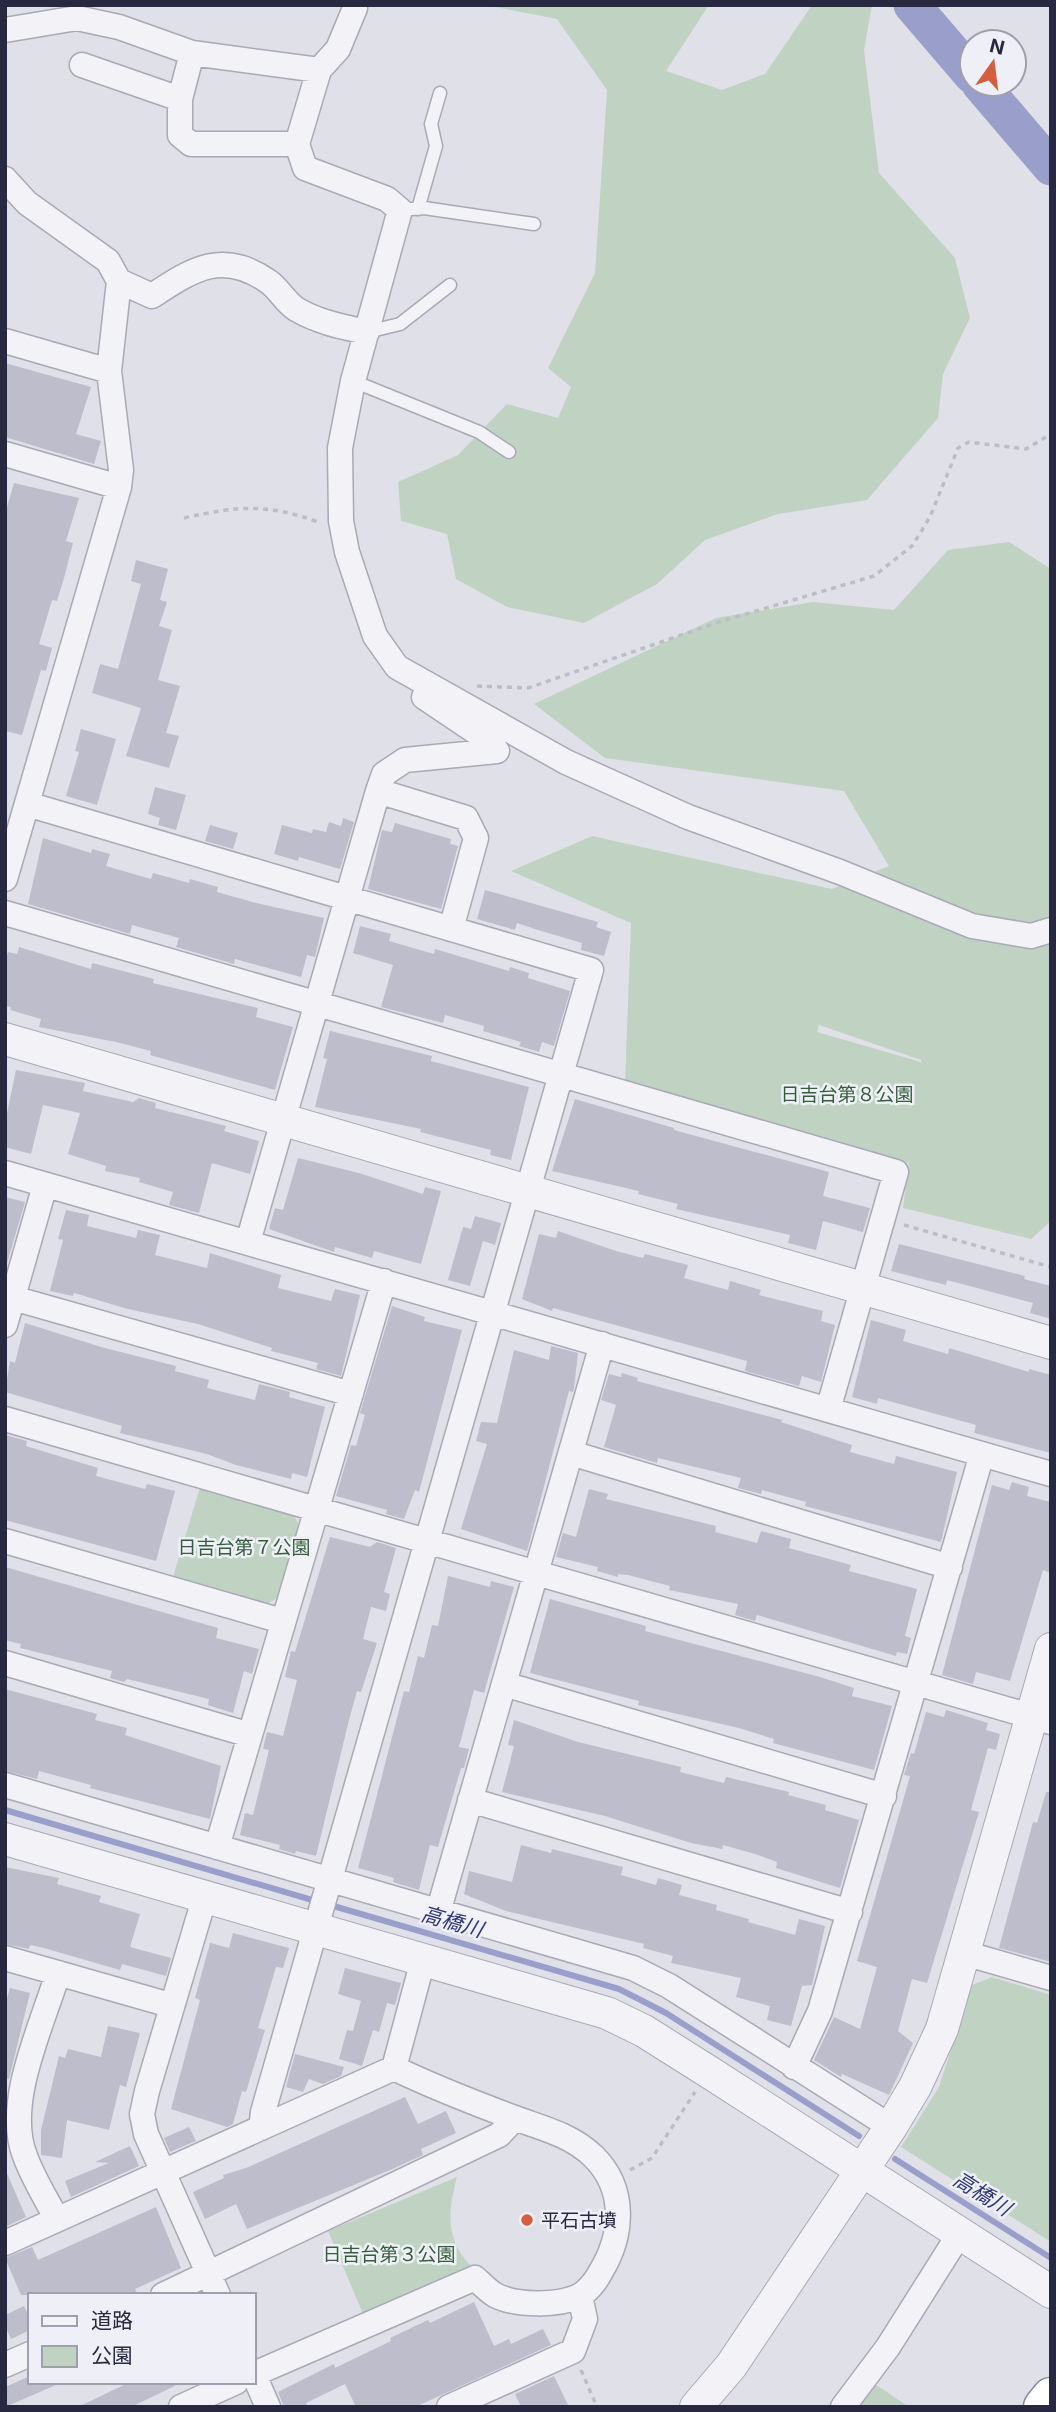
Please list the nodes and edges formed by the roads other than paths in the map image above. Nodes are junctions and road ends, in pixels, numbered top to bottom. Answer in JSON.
{"nodes":[{"id":1,"x":37,"y":5,"type":"edge"},
{"id":2,"x":352,"y":9,"type":"edge"},
{"id":3,"x":77,"y":18,"type":"junction"},
{"id":4,"x":5,"y":30,"type":"edge"},
{"id":5,"x":192,"y":53,"type":"junction"},
{"id":6,"x":82,"y":65,"type":"dead end"},
{"id":7,"x":319,"y":71,"type":"junction"},
{"id":8,"x":440,"y":93,"type":"dead end"},
{"id":9,"x":180,"y":99,"type":"junction"},
{"id":10,"x":297,"y":144,"type":"junction"},
{"id":11,"x":5,"y":179,"type":"edge"},
{"id":12,"x":409,"y":209,"type":"junction"},
{"id":13,"x":534,"y":224,"type":"dead end"},
{"id":14,"x":120,"y":281,"type":"junction"},
{"id":15,"x":450,"y":285,"type":"dead end"},
{"id":16,"x":367,"y":332,"type":"junction"},
{"id":17,"x":5,"y":341,"type":"edge"},
{"id":18,"x":109,"y":371,"type":"junction"},
{"id":19,"x":353,"y":381,"type":"junction"},
{"id":20,"x":509,"y":452,"type":"dead end"},
{"id":21,"x":5,"y":454,"type":"edge"},
{"id":22,"x":119,"y":487,"type":"junction"},
{"id":23,"x":397,"y":667,"type":"junction"},
{"id":24,"x":379,"y":791,"type":"junction"},
{"id":25,"x":27,"y":804,"type":"junction"},
{"id":26,"x":5,"y":879,"type":"edge"},
{"id":27,"x":347,"y":898,"type":"junction"},
{"id":28,"x":5,"y":914,"type":"edge"},
{"id":29,"x":451,"y":929,"type":"junction"},
{"id":30,"x":1051,"y":930,"type":"edge"},
{"id":31,"x":317,"y":1004,"type":"junction"},
{"id":32,"x":5,"y":1039,"type":"edge"},
{"id":33,"x":561,"y":1074,"type":"junction"},
{"id":34,"x":283,"y":1120,"type":"junction"},
{"id":35,"x":5,"y":1173,"type":"edge"},
{"id":36,"x":45,"y":1185,"type":"junction"},
{"id":37,"x":527,"y":1191,"type":"junction"},
{"id":38,"x":248,"y":1242,"type":"junction"},
{"id":39,"x":384,"y":1281,"type":"junction"},
{"id":40,"x":861,"y":1288,"type":"junction"},
{"id":41,"x":13,"y":1297,"type":"junction"},
{"id":42,"x":492,"y":1313,"type":"junction"},
{"id":43,"x":5,"y":1325,"type":"edge"},
{"id":44,"x":1051,"y":1343,"type":"edge"},
{"id":45,"x":602,"y":1344,"type":"junction"},
{"id":46,"x":351,"y":1394,"type":"junction"},
{"id":47,"x":828,"y":1409,"type":"junction"},
{"id":48,"x":5,"y":1419,"type":"edge"},
{"id":49,"x":571,"y":1453,"type":"junction"},
{"id":50,"x":982,"y":1454,"type":"junction"},
{"id":51,"x":1051,"y":1474,"type":"edge"},
{"id":52,"x":317,"y":1509,"type":"junction"},
{"id":53,"x":5,"y":1541,"type":"edge"},
{"id":54,"x":426,"y":1541,"type":"junction"},
{"id":55,"x":950,"y":1567,"type":"junction"},
{"id":56,"x":537,"y":1573,"type":"junction"},
{"id":57,"x":282,"y":1621,"type":"junction"},
{"id":58,"x":1051,"y":1649,"type":"edge"},
{"id":59,"x":5,"y":1663,"type":"edge"},
{"id":60,"x":917,"y":1683,"type":"junction"},
{"id":61,"x":504,"y":1684,"type":"junction"},
{"id":62,"x":1041,"y":1719,"type":"edge"},
{"id":63,"x":250,"y":1735,"type":"junction"},
{"id":64,"x":5,"y":1785,"type":"edge"},
{"id":65,"x":884,"y":1796,"type":"junction"},
{"id":66,"x":470,"y":1800,"type":"junction"},
{"id":67,"x":5,"y":1839,"type":"edge"},
{"id":68,"x":217,"y":1847,"type":"junction"},
{"id":69,"x":205,"y":1896,"type":"junction"},
{"id":70,"x":322,"y":1903,"type":"junction"},
{"id":71,"x":439,"y":1909,"type":"junction"},
{"id":72,"x":850,"y":1912,"type":"junction"},
{"id":73,"x":964,"y":1953,"type":"junction"},
{"id":74,"x":5,"y":1958,"type":"edge"},
{"id":75,"x":423,"y":1960,"type":"junction"},
{"id":76,"x":58,"y":1973,"type":"junction"},
{"id":77,"x":1051,"y":1978,"type":"edge"},
{"id":78,"x":170,"y":2005,"type":"junction"},
{"id":79,"x":794,"y":2067,"type":"junction"},
{"id":80,"x":394,"y":2068,"type":"junction"},
{"id":81,"x":515,"y":2118,"type":"junction"},
{"id":82,"x":891,"y":2127,"type":"junction"},
{"id":83,"x":261,"y":2128,"type":"junction"},
{"id":84,"x":862,"y":2171,"type":"junction"},
{"id":85,"x":164,"y":2174,"type":"junction"},
{"id":86,"x":57,"y":2219,"type":"junction"},
{"id":87,"x":960,"y":2233,"type":"junction"},
{"id":88,"x":5,"y":2243,"type":"edge"},
{"id":89,"x":213,"y":2285,"type":"edge"},
{"id":90,"x":1051,"y":2292,"type":"edge"},
{"id":91,"x":173,"y":2293,"type":"edge"},
{"id":92,"x":580,"y":2296,"type":"junction"},
{"id":93,"x":28,"y":2355,"type":"edge"},
{"id":94,"x":5,"y":2365,"type":"edge"},
{"id":95,"x":256,"y":2374,"type":"edge"},
{"id":96,"x":256,"y":2380,"type":"edge"},
{"id":97,"x":232,"y":2384,"type":"edge"},
{"id":98,"x":1051,"y":2397,"type":"edge"},
{"id":99,"x":181,"y":2407,"type":"edge"},
{"id":100,"x":268,"y":2407,"type":"edge"},
{"id":101,"x":450,"y":2407,"type":"edge"},
{"id":102,"x":696,"y":2407,"type":"edge"},
{"id":103,"x":843,"y":2407,"type":"edge"},
{"id":104,"x":1043,"y":2407,"type":"edge"}],
"edges":[{"from":1,"to":3,"type":"street"},
{"from":2,"to":7,"type":"street"},
{"from":3,"to":4,"type":"street"},
{"from":3,"to":5,"type":"street"},
{"from":5,"to":7,"type":"street"},
{"from":5,"to":9,"type":"street"},
{"from":6,"to":9,"type":"street"},
{"from":7,"to":10,"type":"street"},
{"from":8,"to":12,"type":"lane"},
{"from":9,"to":10,"type":"street"},
{"from":10,"to":12,"type":"street"},
{"from":11,"to":14,"type":"street"},
{"from":12,"to":13,"type":"lane"},
{"from":12,"to":16,"type":"street"},
{"from":14,"to":16,"type":"street"},
{"from":14,"to":18,"type":"street"},
{"from":15,"to":16,"type":"lane"},
{"from":16,"to":19,"type":"street"},
{"from":17,"to":18,"type":"street"},
{"from":18,"to":22,"type":"street"},
{"from":19,"to":20,"type":"lane"},
{"from":19,"to":23,"type":"street"},
{"from":21,"to":22,"type":"street"},
{"from":22,"to":25,"type":"street"},
{"from":23,"to":24,"type":"street"},
{"from":23,"to":30,"type":"street"},
{"from":24,"to":27,"type":"street"},
{"from":24,"to":29,"type":"street"},
{"from":25,"to":26,"type":"street"},
{"from":25,"to":27,"type":"street"},
{"from":27,"to":29,"type":"street"},
{"from":27,"to":31,"type":"street"},
{"from":28,"to":31,"type":"street"},
{"from":29,"to":33,"type":"street"},
{"from":31,"to":33,"type":"street"},
{"from":31,"to":34,"type":"street"},
{"from":32,"to":34,"type":"street"},
{"from":33,"to":37,"type":"street"},
{"from":33,"to":40,"type":"street"},
{"from":34,"to":37,"type":"street"},
{"from":34,"to":38,"type":"street"},
{"from":35,"to":36,"type":"street"},
{"from":36,"to":38,"type":"street"},
{"from":36,"to":41,"type":"street"},
{"from":37,"to":40,"type":"street"},
{"from":37,"to":42,"type":"street"},
{"from":38,"to":39,"type":"street"},
{"from":39,"to":42,"type":"street"},
{"from":39,"to":46,"type":"street"},
{"from":40,"to":44,"type":"street"},
{"from":40,"to":47,"type":"street"},
{"from":41,"to":43,"type":"street"},
{"from":41,"to":46,"type":"street"},
{"from":42,"to":45,"type":"street"},
{"from":42,"to":54,"type":"street"},
{"from":45,"to":47,"type":"street"},
{"from":45,"to":49,"type":"street"},
{"from":46,"to":52,"type":"street"},
{"from":47,"to":50,"type":"street"},
{"from":48,"to":52,"type":"street"},
{"from":49,"to":55,"type":"street"},
{"from":49,"to":56,"type":"street"},
{"from":50,"to":51,"type":"street"},
{"from":50,"to":55,"type":"street"},
{"from":52,"to":54,"type":"street"},
{"from":52,"to":57,"type":"street"},
{"from":53,"to":57,"type":"street"},
{"from":54,"to":56,"type":"street"},
{"from":54,"to":70,"type":"street"},
{"from":55,"to":60,"type":"street"},
{"from":56,"to":60,"type":"street"},
{"from":56,"to":61,"type":"street"},
{"from":57,"to":63,"type":"street"},
{"from":58,"to":62,"type":"street"},
{"from":59,"to":63,"type":"street"},
{"from":60,"to":62,"type":"street"},
{"from":60,"to":65,"type":"street"},
{"from":61,"to":65,"type":"street"},
{"from":61,"to":66,"type":"street"},
{"from":62,"to":73,"type":"street"},
{"from":63,"to":68,"type":"street"},
{"from":64,"to":68,"type":"street"},
{"from":65,"to":72,"type":"street"},
{"from":66,"to":71,"type":"street"},
{"from":66,"to":72,"type":"street"},
{"from":67,"to":69,"type":"street"},
{"from":68,"to":70,"type":"street"},
{"from":69,"to":70,"type":"street"},
{"from":69,"to":78,"type":"street"},
{"from":70,"to":71,"type":"street"},
{"from":70,"to":75,"type":"street"},
{"from":70,"to":83,"type":"street"},
{"from":71,"to":79,"type":"street"},
{"from":72,"to":79,"type":"street"},
{"from":73,"to":77,"type":"street"},
{"from":73,"to":82,"type":"street"},
{"from":74,"to":76,"type":"street"},
{"from":75,"to":80,"type":"street"},
{"from":75,"to":84,"type":"street"},
{"from":76,"to":78,"type":"street"},
{"from":76,"to":86,"type":"street"},
{"from":78,"to":85,"type":"street"},
{"from":79,"to":82,"type":"street"},
{"from":80,"to":81,"type":"street"},
{"from":80,"to":83,"type":"street"},
{"from":81,"to":89,"type":"street"},
{"from":81,"to":92,"type":"street"},
{"from":82,"to":84,"type":"street"},
{"from":83,"to":85,"type":"street"},
{"from":84,"to":87,"type":"street"},
{"from":84,"to":102,"type":"street"},
{"from":85,"to":86,"type":"street"},
{"from":85,"to":89,"type":"street"},
{"from":86,"to":88,"type":"street"},
{"from":87,"to":90,"type":"street"},
{"from":87,"to":103,"type":"street"},
{"from":89,"to":91,"type":"street"},
{"from":92,"to":95,"type":"street"},
{"from":92,"to":101,"type":"street"},
{"from":93,"to":94,"type":"street"},
{"from":96,"to":100,"type":"street"},
{"from":97,"to":99,"type":"street"},
{"from":98,"to":104,"type":"highway"}]}
